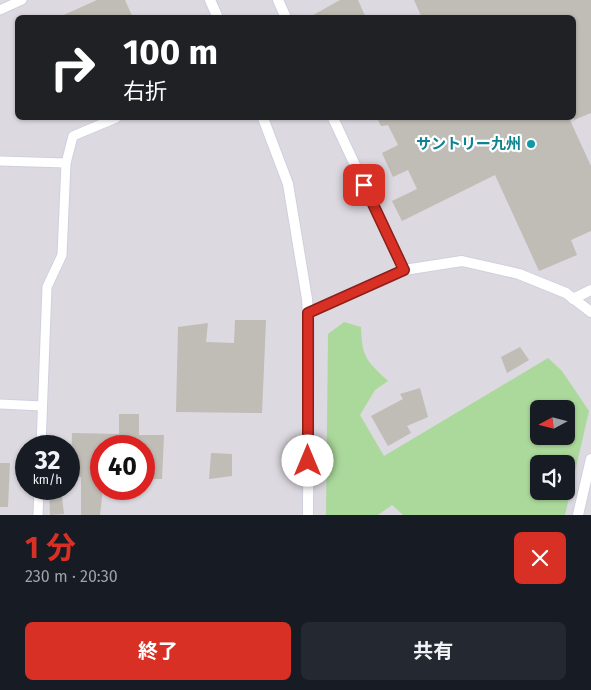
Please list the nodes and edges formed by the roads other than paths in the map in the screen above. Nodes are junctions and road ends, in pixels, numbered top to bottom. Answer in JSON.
{"nodes":[{"id":1,"x":22,"y":0,"type":"edge"},
{"id":2,"x":210,"y":0,"type":"edge"},
{"id":3,"x":278,"y":0,"type":"edge"},
{"id":4,"x":0,"y":10,"type":"edge"},
{"id":5,"x":217,"y":15,"type":"edge"},
{"id":6,"x":285,"y":15,"type":"edge"},
{"id":7,"x":111,"y":120,"type":"edge"},
{"id":8,"x":264,"y":120,"type":"edge"},
{"id":9,"x":334,"y":120,"type":"edge"},
{"id":10,"x":0,"y":161,"type":"edge"},
{"id":11,"x":66,"y":163,"type":"junction"},
{"id":12,"x":404,"y":270,"type":"junction"},
{"id":13,"x":591,"y":290,"type":"edge"},
{"id":14,"x":574,"y":299,"type":"junction"},
{"id":15,"x":591,"y":312,"type":"edge"},
{"id":16,"x":308,"y":313,"type":"junction"},
{"id":17,"x":0,"y":404,"type":"edge"},
{"id":18,"x":42,"y":406,"type":"junction"},
{"id":19,"x":41,"y":435,"type":"edge"},
{"id":20,"x":591,"y":459,"type":"edge"},
{"id":21,"x":39,"y":500,"type":"edge"},
{"id":22,"x":38,"y":515,"type":"edge"},
{"id":23,"x":308,"y":515,"type":"edge"},
{"id":24,"x":578,"y":515,"type":"edge"}],
"edges":[{"from":1,"to":4,"type":"street"},
{"from":2,"to":5,"type":"street"},
{"from":3,"to":6,"type":"street"},
{"from":7,"to":11,"type":"street"},
{"from":8,"to":16,"type":"street"},
{"from":9,"to":12,"type":"street"},
{"from":10,"to":11,"type":"street"},
{"from":11,"to":18,"type":"street"},
{"from":12,"to":14,"type":"street"},
{"from":12,"to":16,"type":"street"},
{"from":13,"to":14,"type":"street"},
{"from":14,"to":15,"type":"street"},
{"from":16,"to":23,"type":"street"},
{"from":17,"to":18,"type":"street"},
{"from":18,"to":19,"type":"street"},
{"from":20,"to":24,"type":"street"},
{"from":21,"to":22,"type":"street"}]}
